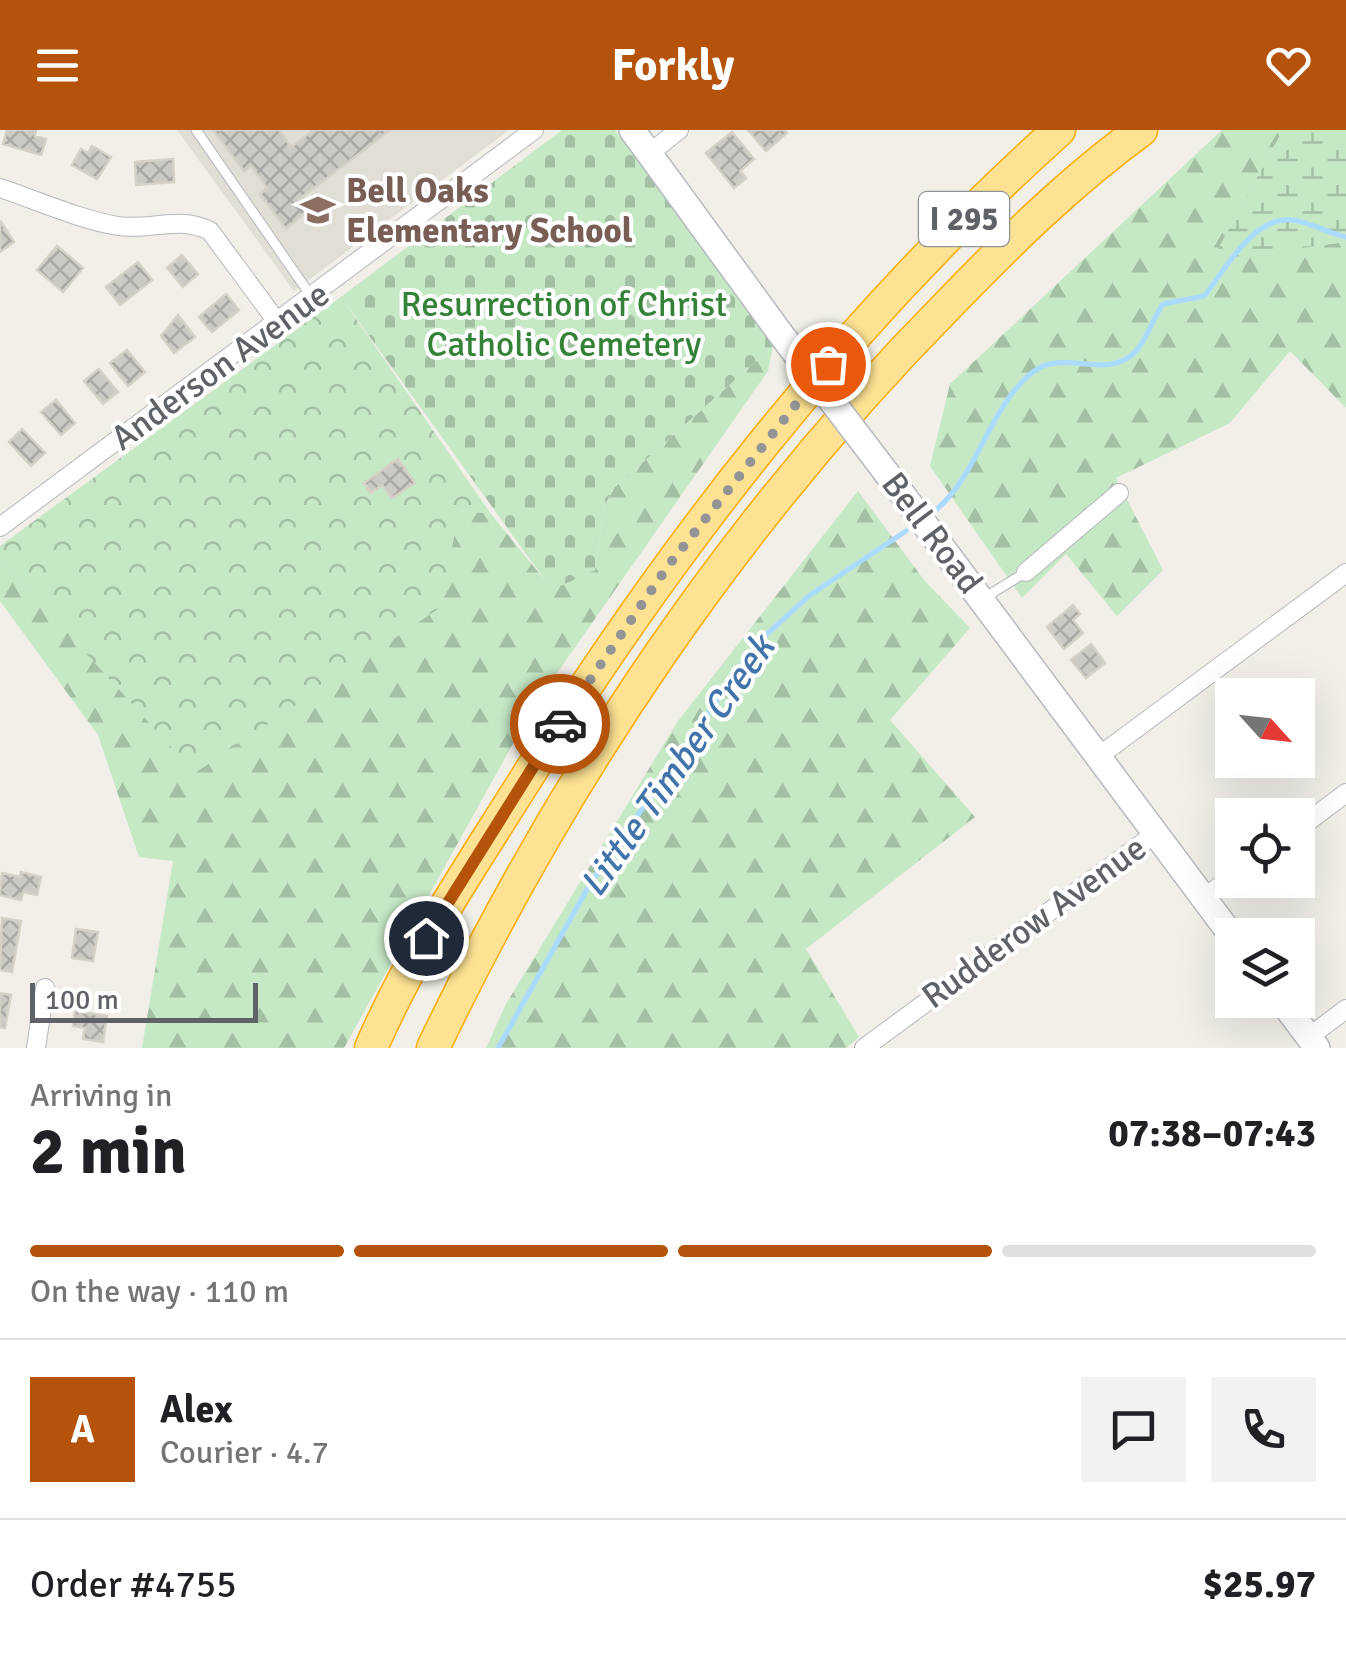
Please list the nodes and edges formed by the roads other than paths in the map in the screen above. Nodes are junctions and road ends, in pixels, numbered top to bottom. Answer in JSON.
{"nodes":[{"id":1,"x":196,"y":130,"type":"edge"},
{"id":2,"x":534,"y":130,"type":"edge"},
{"id":3,"x":632,"y":130,"type":"edge"},
{"id":4,"x":679,"y":130,"type":"edge"},
{"id":5,"x":1059,"y":130,"type":"edge"},
{"id":6,"x":1141,"y":130,"type":"edge"},
{"id":7,"x":650,"y":153,"type":"junction"},
{"id":8,"x":0,"y":188,"type":"edge"},
{"id":9,"x":313,"y":298,"type":"junction"},
{"id":10,"x":278,"y":323,"type":"junction"},
{"id":11,"x":1119,"y":492,"type":"dead end"},
{"id":12,"x":0,"y":528,"type":"edge"},
{"id":13,"x":1026,"y":572,"type":"joint"},
{"id":14,"x":1346,"y":574,"type":"edge"},
{"id":15,"x":982,"y":599,"type":"junction"},
{"id":16,"x":1099,"y":756,"type":"junction"},
{"id":17,"x":1346,"y":793,"type":"edge"},
{"id":18,"x":510,"y":803,"type":"junction"},
{"id":19,"x":1315,"y":816,"type":"edge"},
{"id":20,"x":1156,"y":834,"type":"junction"},
{"id":21,"x":1215,"y":890,"type":"edge"},
{"id":22,"x":1204,"y":898,"type":"junction"},
{"id":23,"x":1219,"y":918,"type":"edge"},
{"id":24,"x":45,"y":988,"type":"dead end"},
{"id":25,"x":1346,"y":1008,"type":"edge"},
{"id":26,"x":1295,"y":1018,"type":"edge"},
{"id":27,"x":1313,"y":1042,"type":"edge"},
{"id":28,"x":36,"y":1048,"type":"edge"},
{"id":29,"x":370,"y":1048,"type":"edge"},
{"id":30,"x":388,"y":1048,"type":"edge"},
{"id":31,"x":433,"y":1048,"type":"edge"},
{"id":32,"x":864,"y":1048,"type":"edge"}],
"edges":[{"from":1,"to":9,"type":"lane"},
{"from":2,"to":9,"type":"street","name":"Anderson Avenue"},
{"from":3,"to":7,"type":"street","name":"Bell Road"},
{"from":4,"to":7,"type":"street"},
{"from":5,"to":18,"type":"highway","number":"I 295"},
{"from":6,"to":31,"type":"highway","number":"I 295"},
{"from":7,"to":15,"type":"street","name":"Bell Road","bridge":true},
{"from":8,"to":10,"type":"street"},
{"from":9,"to":10,"type":"street","name":"Anderson Avenue"},
{"from":10,"to":12,"type":"street","name":"Anderson Avenue"},
{"from":11,"to":13,"type":"street"},
{"from":13,"to":15,"type":"lane"},
{"from":14,"to":16,"type":"street"},
{"from":15,"to":16,"type":"street","name":"Bell Road"},
{"from":16,"to":20,"type":"street","name":"Bell Road"},
{"from":17,"to":19,"type":"street"},
{"from":18,"to":29,"type":"highway"},
{"from":18,"to":30,"type":"highway","number":"I 295"},
{"from":20,"to":22,"type":"street","name":"Bell Road"},
{"from":20,"to":32,"type":"street","name":"Rudderow Avenue"},
{"from":21,"to":22,"type":"street"},
{"from":22,"to":23,"type":"street","name":"Bell Road"},
{"from":24,"to":28,"type":"street"},
{"from":25,"to":27,"type":"street"},
{"from":26,"to":27,"type":"street"}]}
